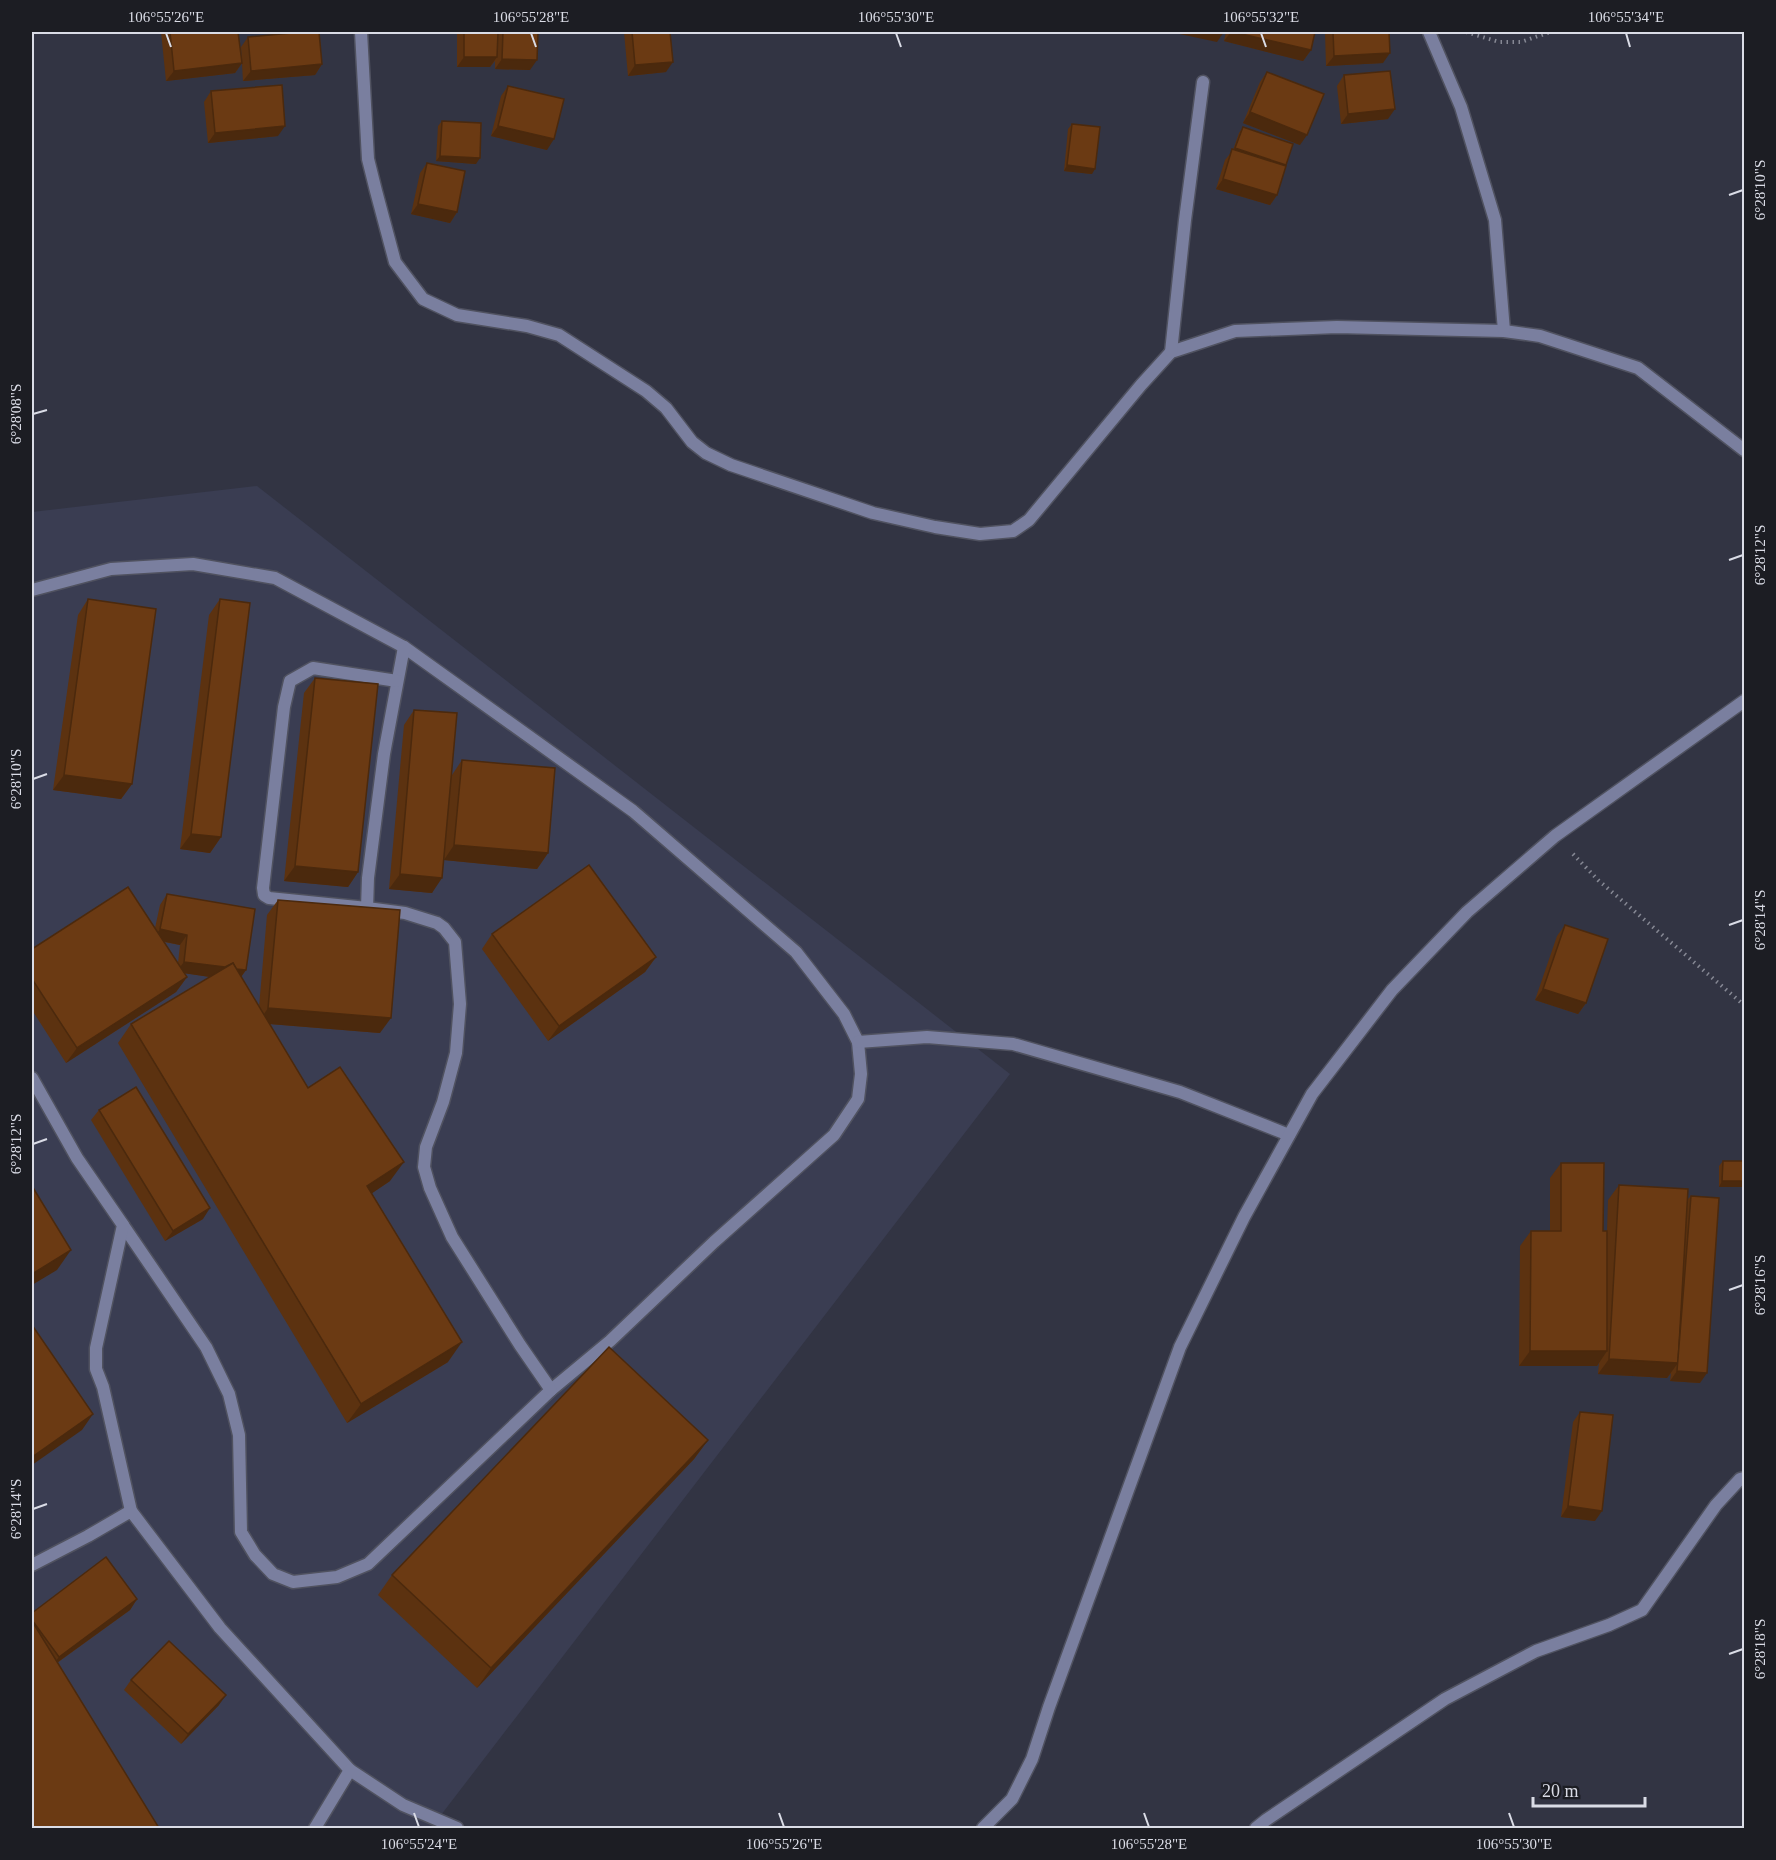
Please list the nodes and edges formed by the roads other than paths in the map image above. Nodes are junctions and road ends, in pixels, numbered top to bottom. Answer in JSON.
{"nodes":[{"id":1,"x":361,"y":32,"type":"edge"},
{"id":2,"x":1429,"y":32,"type":"edge"},
{"id":3,"x":1203,"y":82,"type":"dead end"},
{"id":4,"x":1504,"y":331,"type":"junction"},
{"id":5,"x":1171,"y":352,"type":"junction"},
{"id":6,"x":1744,"y":450,"type":"edge"},
{"id":7,"x":32,"y":590,"type":"edge"},
{"id":8,"x":404,"y":647,"type":"junction"},
{"id":9,"x":397,"y":681,"type":"junction"},
{"id":10,"x":1744,"y":701,"type":"edge"},
{"id":11,"x":367,"y":908,"type":"junction"},
{"id":12,"x":858,"y":1042,"type":"junction"},
{"id":13,"x":32,"y":1078,"type":"edge"},
{"id":14,"x":1288,"y":1135,"type":"junction"},
{"id":15,"x":123,"y":1226,"type":"junction"},
{"id":16,"x":551,"y":1390,"type":"junction"},
{"id":17,"x":1744,"y":1478,"type":"edge"},
{"id":18,"x":131,"y":1511,"type":"junction"},
{"id":19,"x":32,"y":1565,"type":"edge"},
{"id":20,"x":350,"y":1770,"type":"junction"},
{"id":21,"x":315,"y":1828,"type":"edge"},
{"id":22,"x":457,"y":1828,"type":"edge"},
{"id":23,"x":983,"y":1828,"type":"edge"},
{"id":24,"x":1256,"y":1828,"type":"edge"}],
"edges":[{"from":1,"to":5,"type":"street"},
{"from":2,"to":4,"type":"street"},
{"from":3,"to":5,"type":"street"},
{"from":4,"to":5,"type":"street"},
{"from":4,"to":6,"type":"street"},
{"from":7,"to":8,"type":"street"},
{"from":8,"to":9,"type":"street"},
{"from":8,"to":12,"type":"street"},
{"from":9,"to":11,"type":"street"},
{"from":9,"to":11,"type":"street"},
{"from":10,"to":14,"type":"street"},
{"from":11,"to":16,"type":"street"},
{"from":12,"to":14,"type":"street"},
{"from":12,"to":16,"type":"street"},
{"from":13,"to":15,"type":"street"},
{"from":14,"to":23,"type":"street"},
{"from":15,"to":16,"type":"street"},
{"from":15,"to":18,"type":"street"},
{"from":17,"to":24,"type":"street"},
{"from":18,"to":19,"type":"street"},
{"from":18,"to":20,"type":"street"},
{"from":20,"to":21,"type":"street"},
{"from":20,"to":22,"type":"street"}]}
